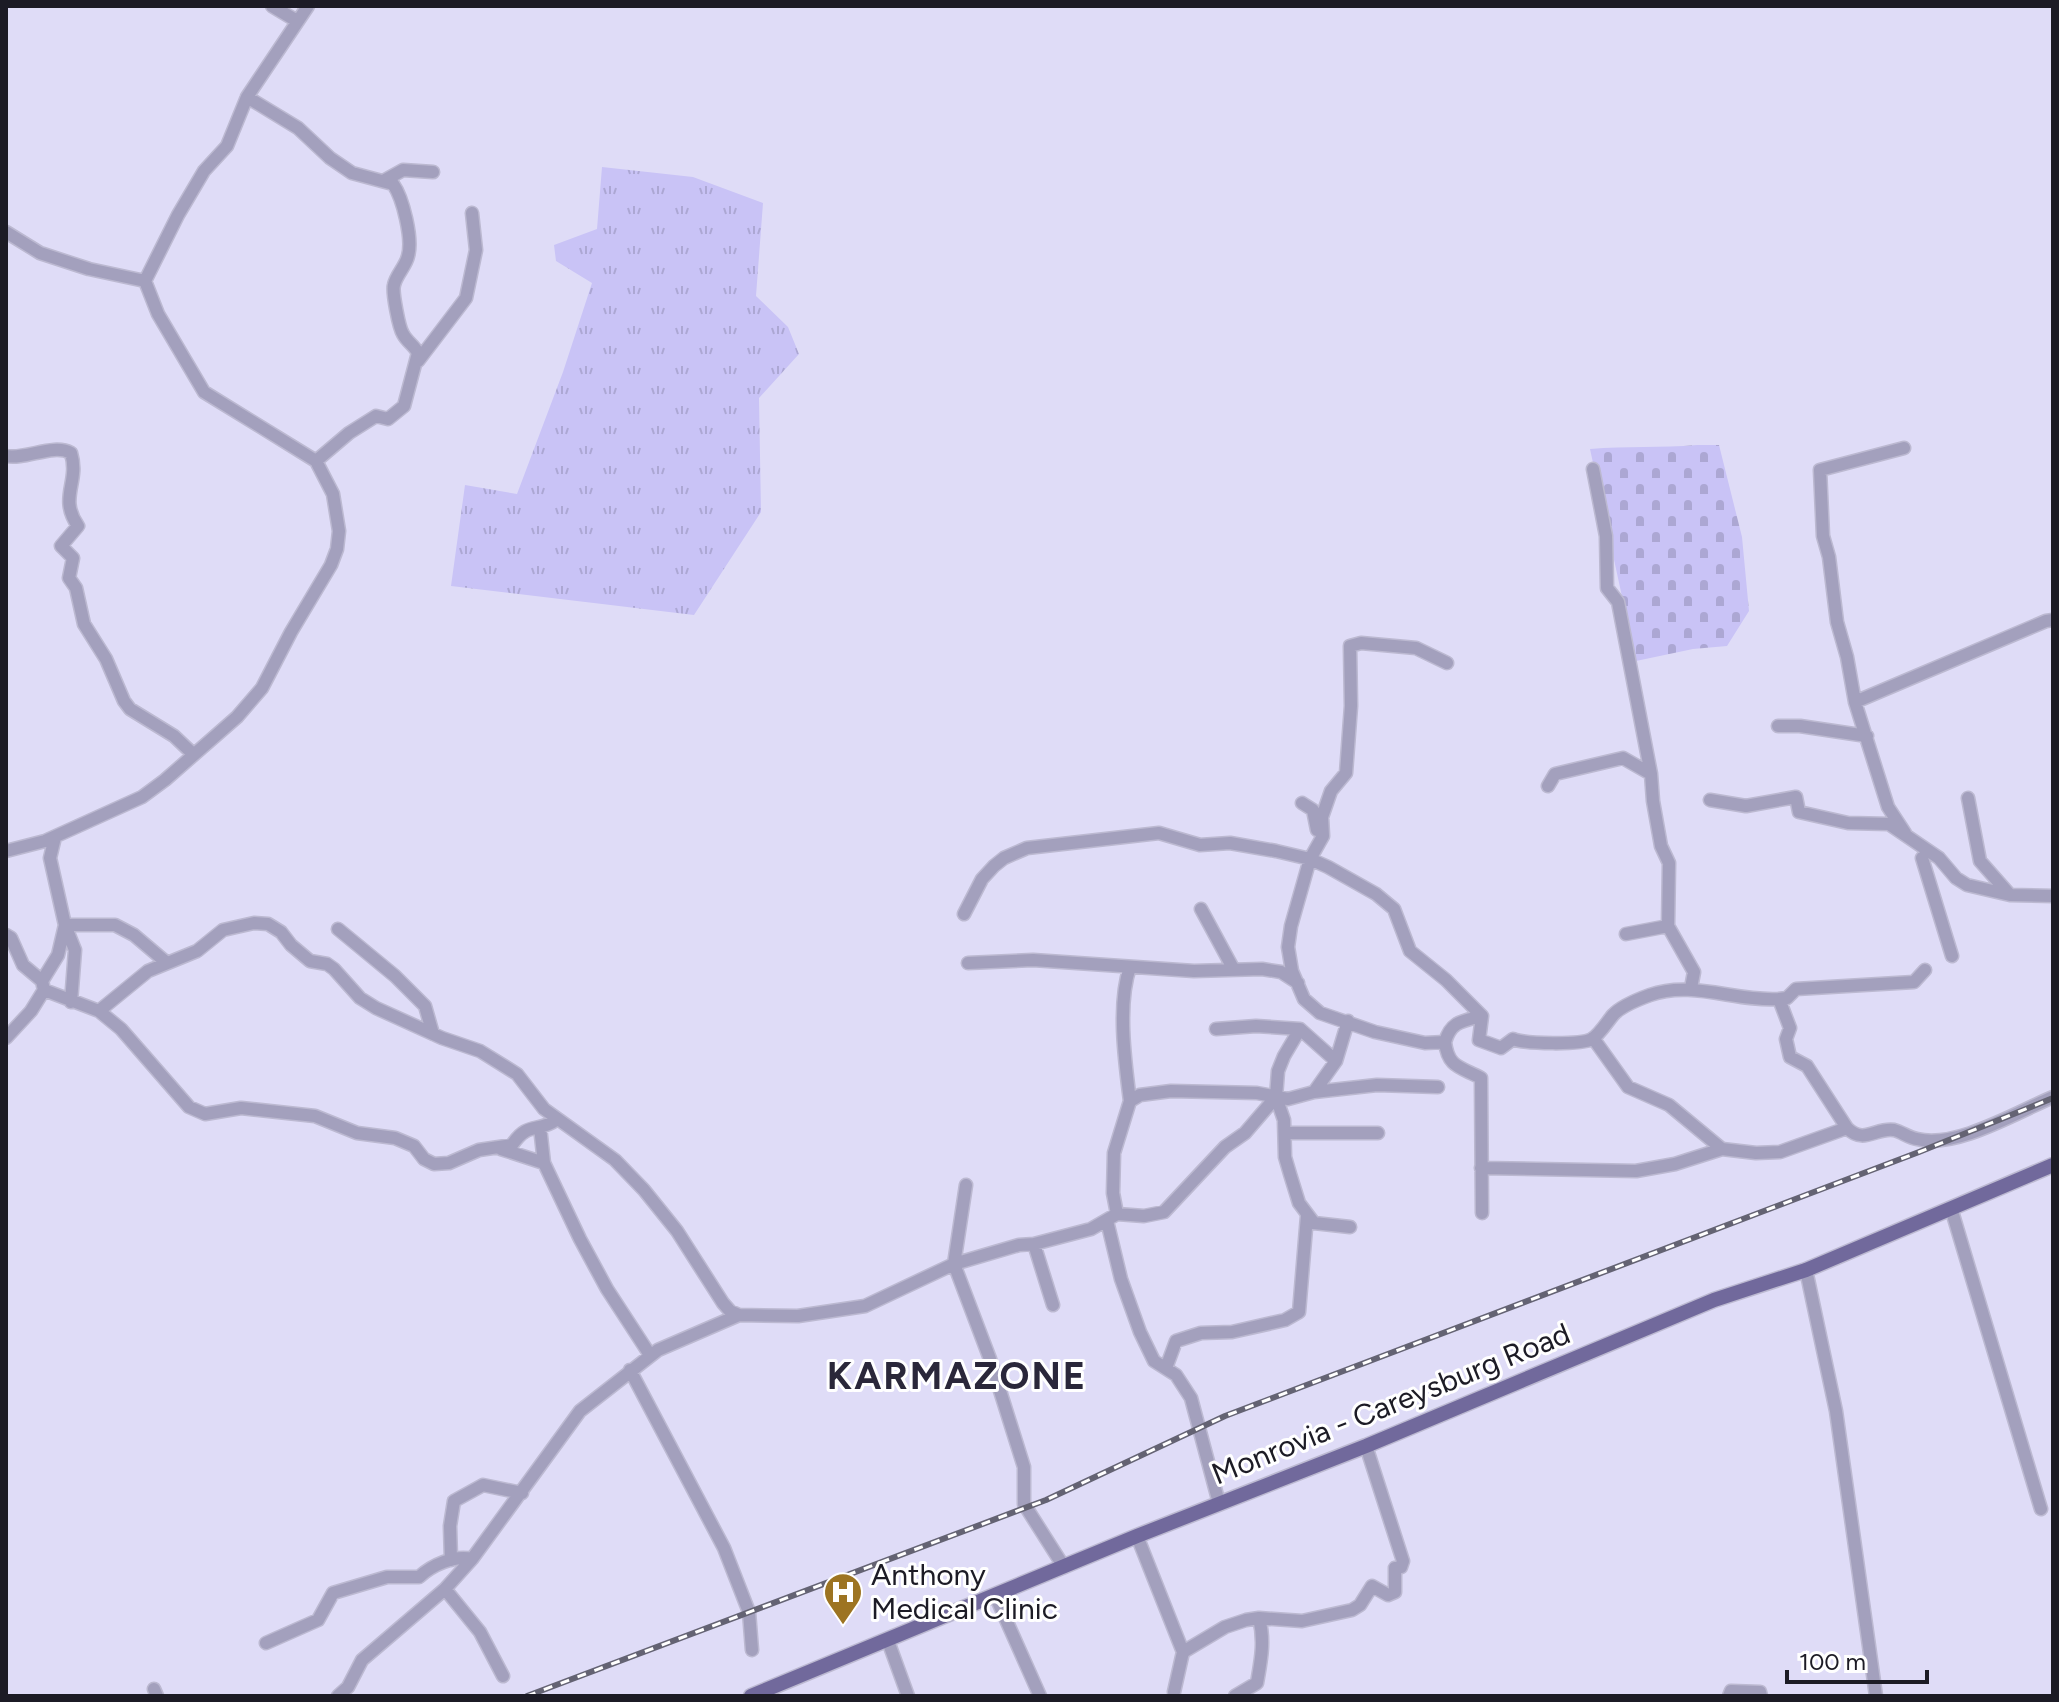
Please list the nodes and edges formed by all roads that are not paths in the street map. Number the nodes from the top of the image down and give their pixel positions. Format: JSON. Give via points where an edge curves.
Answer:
{"nodes":[{"id":1,"x":272,"y":6,"type":"edge"},
{"id":2,"x":308,"y":6,"type":"edge"},
{"id":3,"x":297,"y":21,"type":"junction"},
{"id":4,"x":247,"y":97,"type":"junction"},
{"id":5,"x":433,"y":172,"type":"dead end"},
{"id":6,"x":385,"y":180,"type":"junction"},
{"id":7,"x":472,"y":213,"type":"dead end"},
{"id":8,"x":6,"y":232,"type":"edge"},
{"id":9,"x":145,"y":281,"type":"junction"},
{"id":10,"x":418,"y":361,"type":"junction"},
{"id":11,"x":1904,"y":448,"type":"dead end"},
{"id":12,"x":6,"y":456,"type":"edge"},
{"id":13,"x":316,"y":461,"type":"junction"},
{"id":14,"x":1593,"y":469,"type":"dead end"},
{"id":15,"x":2053,"y":620,"type":"edge"},
{"id":16,"x":1447,"y":663,"type":"dead end"},
{"id":17,"x":1855,"y":702,"type":"junction"},
{"id":18,"x":1778,"y":726,"type":"dead end"},
{"id":19,"x":1867,"y":736,"type":"junction"},
{"id":20,"x":193,"y":754,"type":"junction"},
{"id":21,"x":1651,"y":774,"type":"junction"},
{"id":22,"x":1548,"y":786,"type":"dead end"},
{"id":23,"x":1968,"y":798,"type":"dead end"},
{"id":24,"x":1710,"y":800,"type":"dead end"},
{"id":25,"x":1302,"y":803,"type":"dead end"},
{"id":26,"x":1905,"y":833,"type":"junction"},
{"id":27,"x":1323,"y":836,"type":"junction"},
{"id":28,"x":55,"y":837,"type":"junction"},
{"id":29,"x":6,"y":851,"type":"edge"},
{"id":30,"x":1922,"y":858,"type":"dead end"},
{"id":31,"x":1310,"y":859,"type":"junction"},
{"id":32,"x":2010,"y":895,"type":"junction"},
{"id":33,"x":2053,"y":896,"type":"edge"},
{"id":34,"x":1201,"y":909,"type":"dead end"},
{"id":35,"x":964,"y":914,"type":"dead end"},
{"id":36,"x":65,"y":925,"type":"junction"},
{"id":37,"x":1668,"y":926,"type":"junction"},
{"id":38,"x":338,"y":929,"type":"dead end"},
{"id":39,"x":1626,"y":934,"type":"dead end"},
{"id":40,"x":6,"y":935,"type":"edge"},
{"id":41,"x":1952,"y":956,"type":"dead end"},
{"id":42,"x":167,"y":963,"type":"junction"},
{"id":43,"x":968,"y":963,"type":"dead end"},
{"id":44,"x":1130,"y":967,"type":"junction"},
{"id":45,"x":1234,"y":970,"type":"junction"},
{"id":46,"x":1925,"y":970,"type":"dead end"},
{"id":47,"x":1298,"y":983,"type":"junction"},
{"id":48,"x":43,"y":986,"type":"junction"},
{"id":49,"x":1691,"y":988,"type":"junction"},
{"id":50,"x":1779,"y":999,"type":"junction"},
{"id":51,"x":71,"y":1002,"type":"junction"},
{"id":52,"x":99,"y":1011,"type":"junction"},
{"id":53,"x":1482,"y":1016,"type":"junction"},
{"id":54,"x":1348,"y":1021,"type":"junction"},
{"id":55,"x":1216,"y":1029,"type":"dead end"},
{"id":56,"x":1300,"y":1029,"type":"junction"},
{"id":57,"x":433,"y":1034,"type":"junction"},
{"id":58,"x":6,"y":1038,"type":"edge"},
{"id":59,"x":1593,"y":1038,"type":"junction"},
{"id":60,"x":1445,"y":1042,"type":"junction"},
{"id":61,"x":1336,"y":1061,"type":"junction"},
{"id":62,"x":1438,"y":1087,"type":"dead end"},
{"id":63,"x":1314,"y":1092,"type":"junction"},
{"id":64,"x":1276,"y":1097,"type":"junction"},
{"id":65,"x":2053,"y":1097,"type":"edge"},
{"id":66,"x":1130,"y":1101,"type":"junction"},
{"id":67,"x":556,"y":1120,"type":"junction"},
{"id":68,"x":540,"y":1127,"type":"junction"},
{"id":69,"x":1847,"y":1128,"type":"junction"},
{"id":70,"x":1286,"y":1133,"type":"junction"},
{"id":71,"x":1378,"y":1133,"type":"dead end"},
{"id":72,"x":500,"y":1148,"type":"junction"},
{"id":73,"x":1722,"y":1149,"type":"junction"},
{"id":74,"x":544,"y":1163,"type":"junction"},
{"id":75,"x":2053,"y":1165,"type":"edge"},
{"id":76,"x":1481,"y":1168,"type":"junction"},
{"id":77,"x":966,"y":1185,"type":"dead end"},
{"id":78,"x":1951,"y":1208,"type":"junction"},
{"id":79,"x":1482,"y":1213,"type":"dead end"},
{"id":80,"x":1307,"y":1216,"type":"junction"},
{"id":81,"x":1112,"y":1218,"type":"junction"},
{"id":82,"x":1350,"y":1227,"type":"dead end"},
{"id":83,"x":1034,"y":1244,"type":"junction"},
{"id":84,"x":954,"y":1264,"type":"junction"},
{"id":85,"x":1806,"y":1270,"type":"junction"},
{"id":86,"x":1053,"y":1305,"type":"dead end"},
{"id":87,"x":739,"y":1315,"type":"junction"},
{"id":88,"x":650,"y":1355,"type":"junction"},
{"id":89,"x":1166,"y":1368,"type":"junction"},
{"id":90,"x":630,"y":1370,"type":"junction"},
{"id":91,"x":1366,"y":1446,"type":"junction"},
{"id":92,"x":522,"y":1493,"type":"junction"},
{"id":93,"x":1219,"y":1503,"type":"junction"},
{"id":94,"x":2041,"y":1509,"type":"dead end"},
{"id":95,"x":1137,"y":1536,"type":"junction"},
{"id":96,"x":472,"y":1559,"type":"junction"},
{"id":97,"x":451,"y":1560,"type":"junction"},
{"id":98,"x":1064,"y":1567,"type":"junction"},
{"id":99,"x":445,"y":1589,"type":"junction"},
{"id":100,"x":995,"y":1595,"type":"junction"},
{"id":101,"x":1259,"y":1618,"type":"junction"},
{"id":102,"x":888,"y":1641,"type":"junction"},
{"id":103,"x":266,"y":1643,"type":"dead end"},
{"id":104,"x":752,"y":1650,"type":"dead end"},
{"id":105,"x":1183,"y":1652,"type":"junction"},
{"id":106,"x":503,"y":1676,"type":"dead end"},
{"id":107,"x":777,"y":1691,"type":"edge"},
{"id":108,"x":1174,"y":1692,"type":"dead end"},
{"id":109,"x":338,"y":1696,"type":"edge"},
{"id":110,"x":751,"y":1696,"type":"edge"},
{"id":111,"x":908,"y":1696,"type":"edge"},
{"id":112,"x":1040,"y":1696,"type":"edge"},
{"id":113,"x":1235,"y":1696,"type":"edge"},
{"id":114,"x":1729,"y":1696,"type":"edge"},
{"id":115,"x":1761,"y":1696,"type":"edge"},
{"id":116,"x":1876,"y":1696,"type":"edge"}],
"edges":[{"from":1,"to":3,"type":"street"},
{"from":2,"to":3,"type":"street"},
{"from":3,"to":4,"type":"street"},
{"from":4,"to":6,"type":"street","via":[[298,128],[352,173]]},
{"from":4,"to":9,"type":"street","via":[[227,146],[204,171]]},
{"from":5,"to":6,"type":"street","via":[[403,170]]},
{"from":6,"to":10,"type":"street","via":[[398,192],[409,238],[407,260],[394,285],[400,329],[413,343]]},
{"from":7,"to":10,"type":"street","via":[[476,250],[466,298]]},
{"from":8,"to":9,"type":"street","via":[[40,253]]},
{"from":9,"to":13,"type":"street","via":[[158,314],[204,392]]},
{"from":10,"to":13,"type":"street","via":[[404,406],[388,419],[376,416]]},
{"from":11,"to":17,"type":"street","via":[[1820,470],[1823,536]]},
{"from":12,"to":20,"type":"street","via":[[57,449],[71,453],[74,475],[68,509],[78,526],[61,546],[73,558],[69,578],[84,624],[130,709]]},
{"from":13,"to":20,"type":"street","via":[[333,494],[339,531],[331,565],[262,688]]},
{"from":14,"to":21,"type":"street","via":[[1606,536],[1607,588],[1618,602]]},
{"from":15,"to":17,"type":"street"},
{"from":16,"to":27,"type":"street","via":[[1416,648],[1350,646],[1346,773],[1331,791],[1322,817]]},
{"from":17,"to":19,"type":"street"},
{"from":18,"to":19,"type":"street"},
{"from":19,"to":26,"type":"street","via":[[1888,807]]},
{"from":20,"to":28,"type":"street","via":[[142,797]]},
{"from":21,"to":22,"type":"street","via":[[1633,761],[1616,758],[1555,774]]},
{"from":21,"to":37,"type":"street","via":[[1661,846],[1669,863]]},
{"from":23,"to":32,"type":"street","via":[[1980,861]]},
{"from":24,"to":26,"type":"street","via":[[1746,806],[1796,797],[1799,812],[1848,823],[1882,823]]},
{"from":25,"to":27,"type":"street","via":[[1313,810]]},
{"from":26,"to":32,"type":"street","via":[[1967,885]]},
{"from":27,"to":31,"type":"street"},
{"from":28,"to":29,"type":"street"},
{"from":28,"to":36,"type":"street","via":[[50,858]]},
{"from":30,"to":41,"type":"street"},
{"from":31,"to":35,"type":"street","via":[[1241,845],[1200,845],[1159,833],[1027,848],[994,866]]},
{"from":31,"to":47,"type":"street","via":[[1288,947]]},
{"from":31,"to":53,"type":"street","via":[[1394,909],[1410,951]]},
{"from":32,"to":33,"type":"street"},
{"from":34,"to":45,"type":"street"},
{"from":36,"to":42,"type":"street","via":[[115,925]]},
{"from":36,"to":48,"type":"street"},
{"from":36,"to":51,"type":"street","via":[[75,950]]},
{"from":37,"to":39,"type":"street"},
{"from":37,"to":49,"type":"street","via":[[1694,972]]},
{"from":38,"to":57,"type":"street","via":[[425,1006]]},
{"from":40,"to":48,"type":"street"},
{"from":42,"to":52,"type":"street","via":[[148,971]]},
{"from":42,"to":57,"type":"street","via":[[197,951],[223,930],[268,924],[310,961],[334,969],[360,998]]},
{"from":43,"to":44,"type":"street","via":[[1033,960]]},
{"from":44,"to":45,"type":"street"},
{"from":44,"to":66,"type":"street","via":[[1124,1024]]},
{"from":45,"to":47,"type":"street","via":[[1281,972]]},
{"from":46,"to":50,"type":"street","via":[[1914,982],[1796,989]]},
{"from":47,"to":54,"type":"street","via":[[1304,999],[1320,1013]]},
{"from":48,"to":51,"type":"street"},
{"from":48,"to":58,"type":"street","via":[[31,1011]]},
{"from":49,"to":50,"type":"street"},
{"from":49,"to":59,"type":"street","via":[[1652,994],[1616,1012]]},
{"from":50,"to":69,"type":"street","via":[[1790,1028],[1790,1057],[1807,1066]]},
{"from":51,"to":52,"type":"street"},
{"from":52,"to":72,"type":"street","via":[[189,1107],[205,1114],[241,1108],[315,1116],[357,1133],[395,1138],[434,1164]]},
{"from":53,"to":59,"type":"street","via":[[1479,1040],[1501,1048],[1513,1039],[1569,1043]]},
{"from":53,"to":60,"type":"street","via":[[1453,1026]]},
{"from":54,"to":60,"type":"street","via":[[1425,1043]]},
{"from":54,"to":61,"type":"street"},
{"from":55,"to":56,"type":"street"},
{"from":56,"to":61,"type":"street"},
{"from":56,"to":64,"type":"street","via":[[1278,1071]]},
{"from":57,"to":67,"type":"street","via":[[480,1051],[517,1074]]},
{"from":59,"to":73,"type":"street","via":[[1628,1087],[1669,1105]]},
{"from":60,"to":76,"type":"street","via":[[1453,1064],[1481,1078]]},
{"from":61,"to":63,"type":"street"},
{"from":62,"to":63,"type":"street","via":[[1377,1085]]},
{"from":63,"to":64,"type":"street"},
{"from":64,"to":66,"type":"street","via":[[1171,1091]]},
{"from":64,"to":70,"type":"street"},
{"from":64,"to":81,"type":"street","via":[[1164,1212]]},
{"from":65,"to":69,"type":"street","via":[[1945,1139],[1917,1140],[1891,1129],[1864,1137]]},
{"from":66,"to":81,"type":"street","via":[[1114,1153]]},
{"from":67,"to":68,"type":"street"},
{"from":67,"to":87,"type":"street","via":[[630,1174],[677,1231],[723,1303]]},
{"from":68,"to":72,"type":"street","via":[[520,1132],[512,1145]]},
{"from":68,"to":74,"type":"street"},
{"from":69,"to":73,"type":"street","via":[[1780,1152]]},
{"from":70,"to":71,"type":"street"},
{"from":70,"to":80,"type":"street","via":[[1285,1157]]},
{"from":72,"to":74,"type":"street"},
{"from":73,"to":76,"type":"street","via":[[1636,1171]]},
{"from":74,"to":88,"type":"street","via":[[607,1289]]},
{"from":75,"to":78,"type":"main road","name":"Monrovia - Careysburg Road"},
{"from":76,"to":79,"type":"street"},
{"from":77,"to":84,"type":"street"},
{"from":78,"to":85,"type":"main road","name":"Monrovia - Careysburg Road"},
{"from":78,"to":94,"type":"street"},
{"from":80,"to":82,"type":"street","via":[[1314,1223]]},
{"from":80,"to":89,"type":"street","via":[[1299,1312],[1285,1320],[1176,1341]]},
{"from":81,"to":83,"type":"street"},
{"from":81,"to":89,"type":"street","via":[[1130,1310],[1154,1361]]},
{"from":83,"to":84,"type":"street"},
{"from":83,"to":86,"type":"street"},
{"from":84,"to":87,"type":"street","via":[[865,1306],[798,1316]]},
{"from":84,"to":98,"type":"street","via":[[1024,1467],[1024,1504]]},
{"from":85,"to":91,"type":"main road","name":"Monrovia - Careysburg Road","via":[[1714,1300]]},
{"from":85,"to":116,"type":"street","via":[[1836,1411]]},
{"from":87,"to":88,"type":"street"},
{"from":88,"to":90,"type":"street"},
{"from":89,"to":93,"type":"street","via":[[1191,1398]]},
{"from":90,"to":92,"type":"street","via":[[580,1411]]},
{"from":90,"to":104,"type":"street","via":[[724,1548],[749,1612]]},
{"from":91,"to":93,"type":"main road","name":"Monrovia - Careysburg Road"},
{"from":91,"to":101,"type":"street","via":[[1403,1561],[1395,1568],[1395,1592],[1388,1595],[1372,1586],[1360,1605],[1314,1619]]},
{"from":92,"to":96,"type":"street"},
{"from":92,"to":97,"type":"street","via":[[483,1485],[454,1501]]},
{"from":93,"to":95,"type":"main road","name":"Monrovia - Careysburg Road"},
{"from":95,"to":98,"type":"main road","name":"Monrovia - Careysburg Road"},
{"from":95,"to":105,"type":"street"},
{"from":96,"to":97,"type":"street"},
{"from":96,"to":99,"type":"street"},
{"from":97,"to":103,"type":"street","via":[[419,1577],[387,1577],[333,1593],[318,1620]]},
{"from":98,"to":100,"type":"main road","name":"Monrovia - Careysburg Road"},
{"from":99,"to":106,"type":"street","via":[[480,1632]]},
{"from":99,"to":109,"type":"street","via":[[362,1660]]},
{"from":100,"to":102,"type":"main road","name":"Monrovia - Careysburg Road"},
{"from":100,"to":112,"type":"street"},
{"from":101,"to":105,"type":"street","via":[[1225,1627]]},
{"from":101,"to":113,"type":"street","via":[[1263,1650],[1257,1683]]},
{"from":102,"to":107,"type":"main road","name":"Monrovia - Careysburg Road"},
{"from":102,"to":111,"type":"street"},
{"from":105,"to":108,"type":"street"},
{"from":107,"to":110,"type":"main road","name":"Monrovia - Careysburg Road"},
{"from":114,"to":115,"type":"street","via":[[1731,1691],[1749,1690]]}]}
